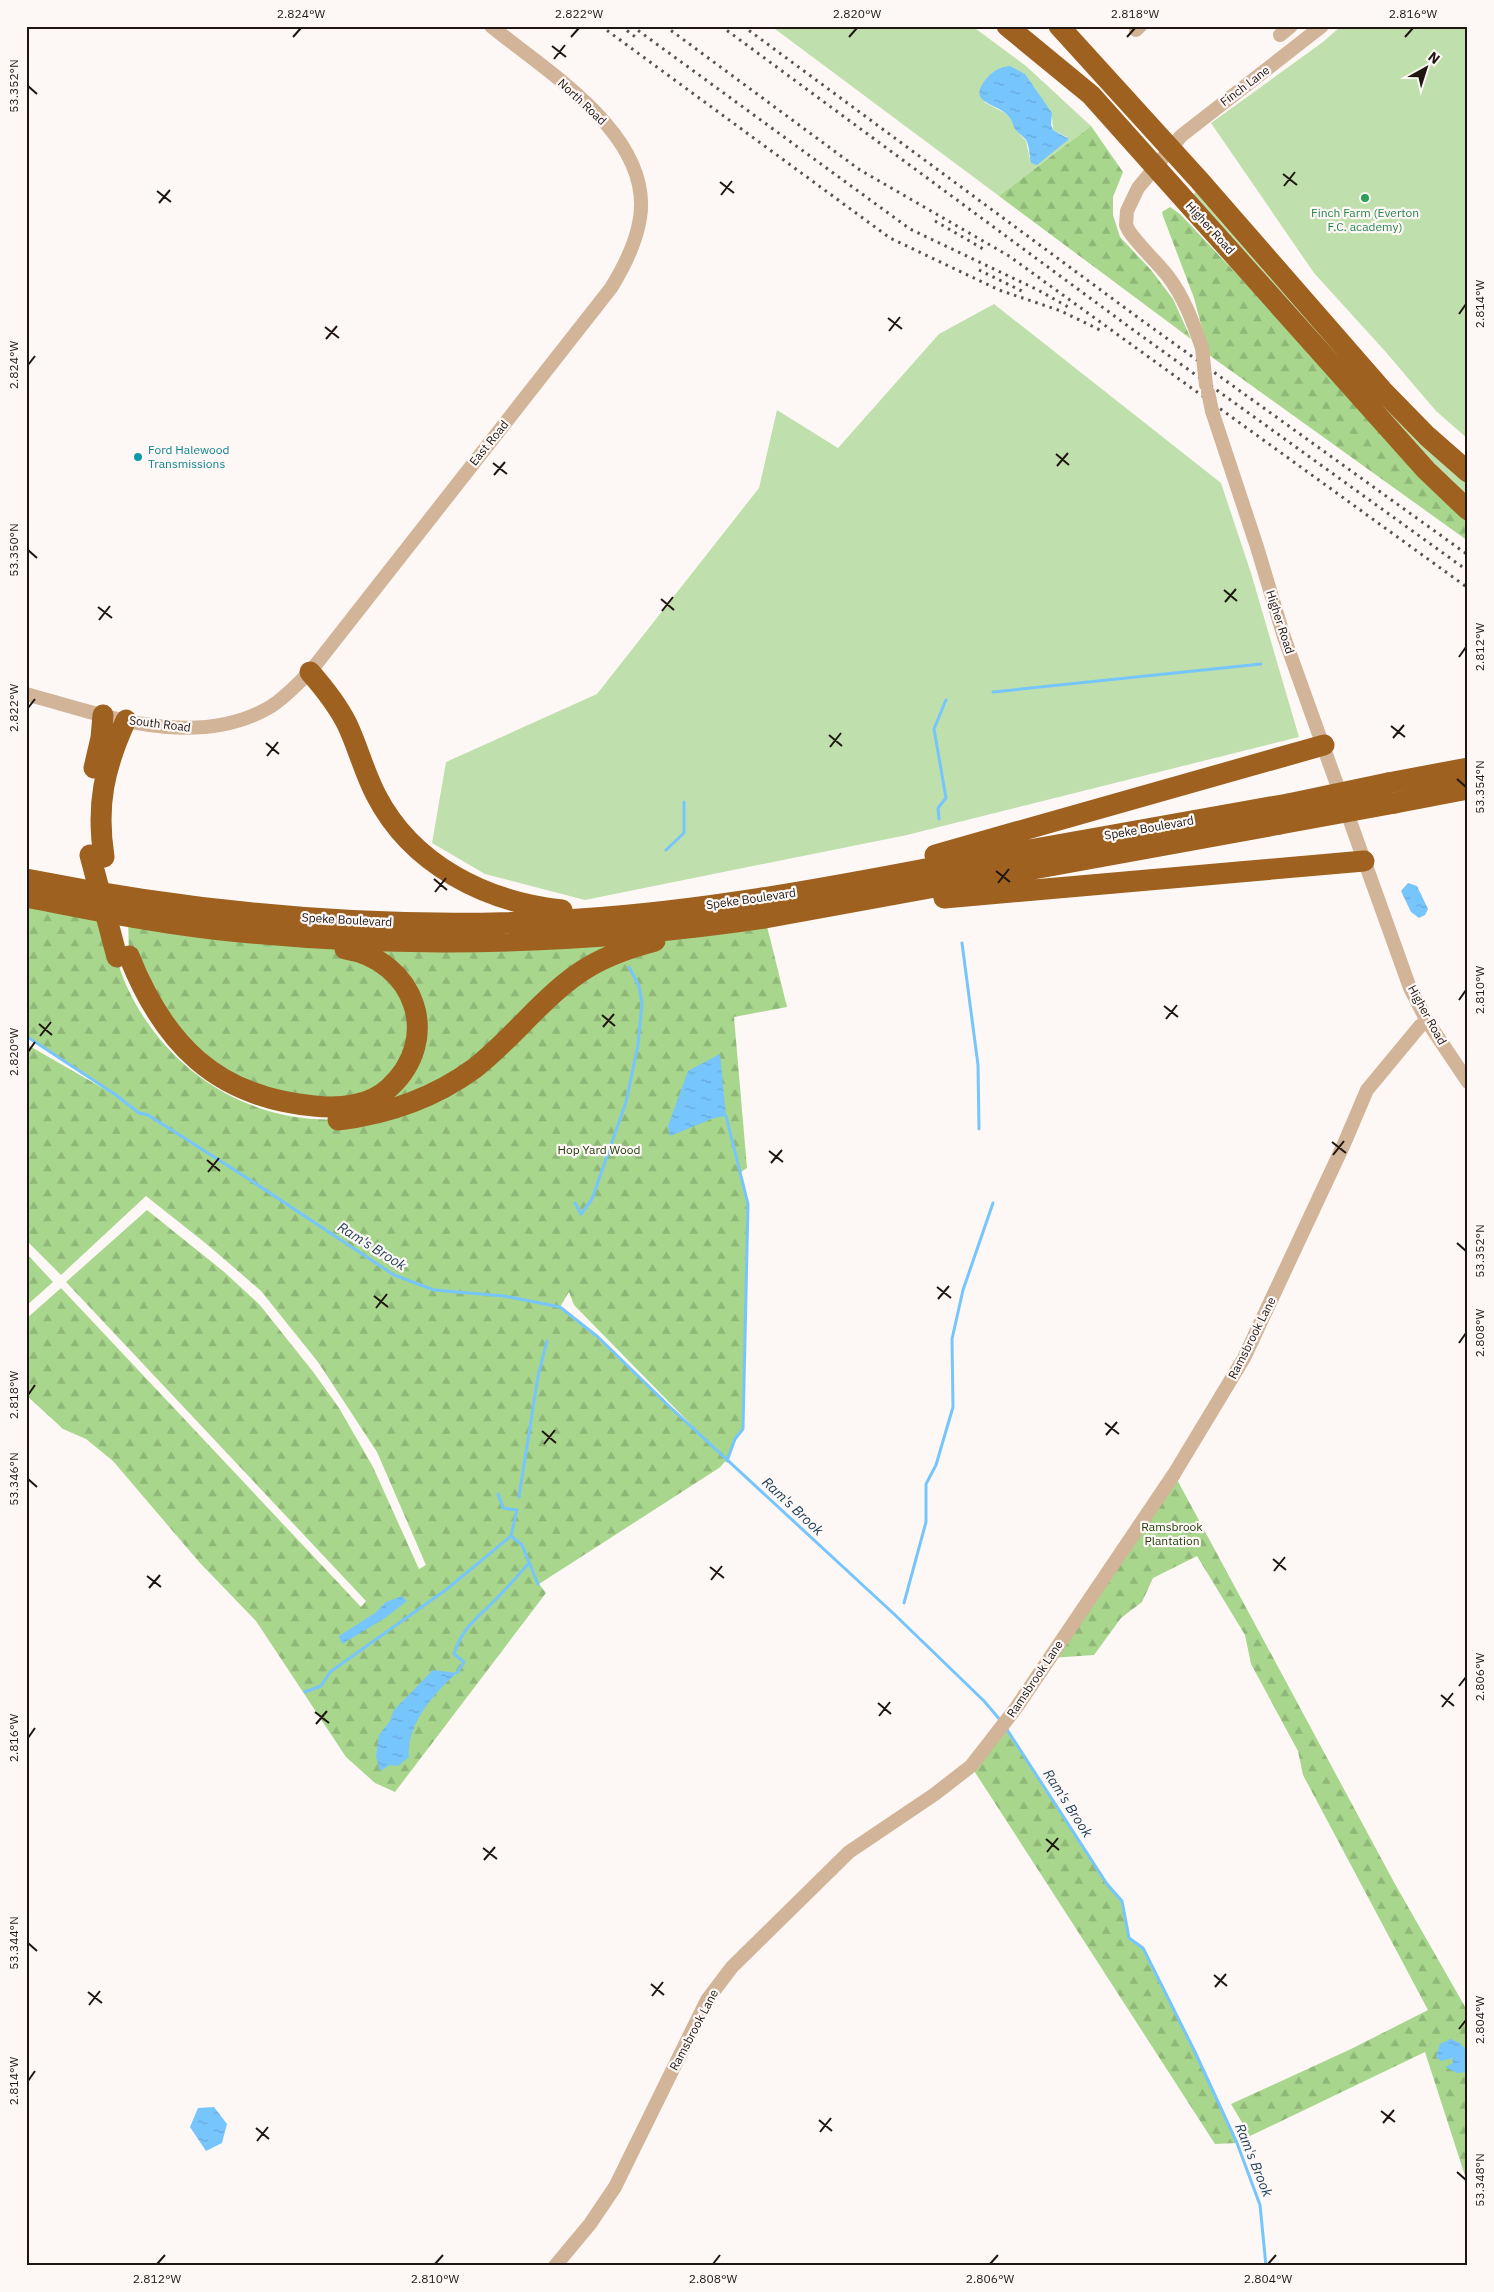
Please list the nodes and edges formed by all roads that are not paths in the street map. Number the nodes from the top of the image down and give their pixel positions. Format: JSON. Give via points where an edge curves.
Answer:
{"nodes":[{"id":1,"x":491,"y":26,"type":"edge"},
{"id":2,"x":1006,"y":26,"type":"edge"},
{"id":3,"x":1059,"y":26,"type":"edge"},
{"id":4,"x":1291,"y":26,"type":"edge"},
{"id":5,"x":1322,"y":26,"type":"edge"},
{"id":6,"x":1280,"y":35,"type":"dead end"},
{"id":7,"x":1170,"y":148,"type":"junction"},
{"id":8,"x":1155,"y":166,"type":"junction"},
{"id":9,"x":641,"y":200,"type":"joint"},
{"id":10,"x":1468,"y":472,"type":"edge"},
{"id":11,"x":1468,"y":510,"type":"edge"},
{"id":12,"x":310,"y":672,"type":"junction"},
{"id":13,"x":26,"y":694,"type":"edge"},
{"id":14,"x":103,"y":715,"type":"junction"},
{"id":15,"x":126,"y":720,"type":"junction"},
{"id":16,"x":1324,"y":746,"type":"junction"},
{"id":17,"x":1468,"y":768,"type":"edge"},
{"id":18,"x":1468,"y":789,"type":"edge"},
{"id":19,"x":97,"y":856,"type":"junction"},
{"id":20,"x":1364,"y":861,"type":"junction"},
{"id":21,"x":26,"y":879,"type":"edge"},
{"id":22,"x":832,"y":887,"type":"junction"},
{"id":23,"x":26,"y":897,"type":"edge"},
{"id":24,"x":756,"y":900,"type":"junction"},
{"id":25,"x":817,"y":909,"type":"junction"},
{"id":26,"x":128,"y":917,"type":"junction"},
{"id":27,"x":711,"y":926,"type":"junction"},
{"id":28,"x":123,"y":956,"type":"junction"},
{"id":29,"x":1428,"y":1021,"type":"junction"},
{"id":30,"x":1468,"y":1082,"type":"edge"},
{"id":31,"x":555,"y":2266,"type":"edge"}],
"edges":[{"from":1,"to":9,"type":"street","name":"North Road","via":[[607,124],[630,158],[639,182]]},
{"from":2,"to":8,"type":"highway","name":"Higher Road","via":[[1091,95]]},
{"from":3,"to":7,"type":"highway","name":"Higher Road"},
{"from":4,"to":6,"type":"street"},
{"from":5,"to":7,"type":"street","name":"Finch Lane"},
{"from":7,"to":8,"type":"street","name":"Higher Road"},
{"from":7,"to":10,"type":"highway","name":"Higher Road","via":[[1382,390]]},
{"from":8,"to":11,"type":"highway","name":"Higher Road","via":[[1426,470]]},
{"from":8,"to":16,"type":"street","name":"Higher Road","bridge":true,"via":[[1126,210],[1126,225],[1135,240],[1167,275],[1192,320],[1202,348],[1212,411],[1284,637]]},
{"from":9,"to":12,"type":"street","name":"East Road","via":[[636,237],[611,288]]},
{"from":12,"to":15,"type":"street","name":"South Road","via":[[270,707],[230,723],[191,729]]},
{"from":12,"to":24,"type":"highway","via":[[347,723],[363,768],[392,821],[411,845],[460,879],[508,899],[562,910]]},
{"from":13,"to":14,"type":"street","name":"South Road"},
{"from":14,"to":15,"type":"street","name":"South Road"},
{"from":14,"to":19,"type":"highway","via":[[87,809]]},
{"from":15,"to":19,"type":"highway","via":[[112,751],[102,791]]},
{"from":16,"to":20,"type":"street","name":"Higher Road"},
{"from":16,"to":22,"type":"highway"},
{"from":17,"to":22,"type":"highway","name":"Speke Boulevard","bridge":true},
{"from":18,"to":25,"type":"highway","name":"Speke Boulevard","bridge":true},
{"from":19,"to":28,"type":"highway"},
{"from":20,"to":25,"type":"highway"},
{"from":20,"to":29,"type":"street","name":"Higher Road","via":[[1410,988]]},
{"from":21,"to":24,"type":"highway","name":"Speke Boulevard","via":[[183,906],[376,922],[577,920]]},
{"from":22,"to":24,"type":"highway","name":"Speke Boulevard"},
{"from":23,"to":26,"type":"highway","name":"Speke Boulevard"},
{"from":25,"to":27,"type":"highway","name":"Speke Boulevard"},
{"from":26,"to":27,"type":"highway","name":"Speke Boulevard","via":[[262,934],[383,942],[571,939]]},
{"from":26,"to":28,"type":"highway","via":[[348,949],[381,961],[394,971],[412,998],[416,1037],[412,1056],[389,1089],[373,1099],[348,1106],[320,1107],[265,1098],[217,1076],[178,1042]]},
{"from":27,"to":28,"type":"highway","via":[[626,949],[592,964],[475,1067],[431,1095],[378,1114],[330,1121],[258,1109],[230,1097],[197,1076],[178,1060],[150,1027],[126,985]]},
{"from":29,"to":30,"type":"street","name":"Higher Road"},
{"from":29,"to":31,"type":"street","name":"Ramsbrook Lane","via":[[1420,1026],[1367,1090],[1244,1358],[1174,1474],[1016,1708],[971,1766],[849,1852],[732,1967],[708,2000],[615,2187]]}]}
